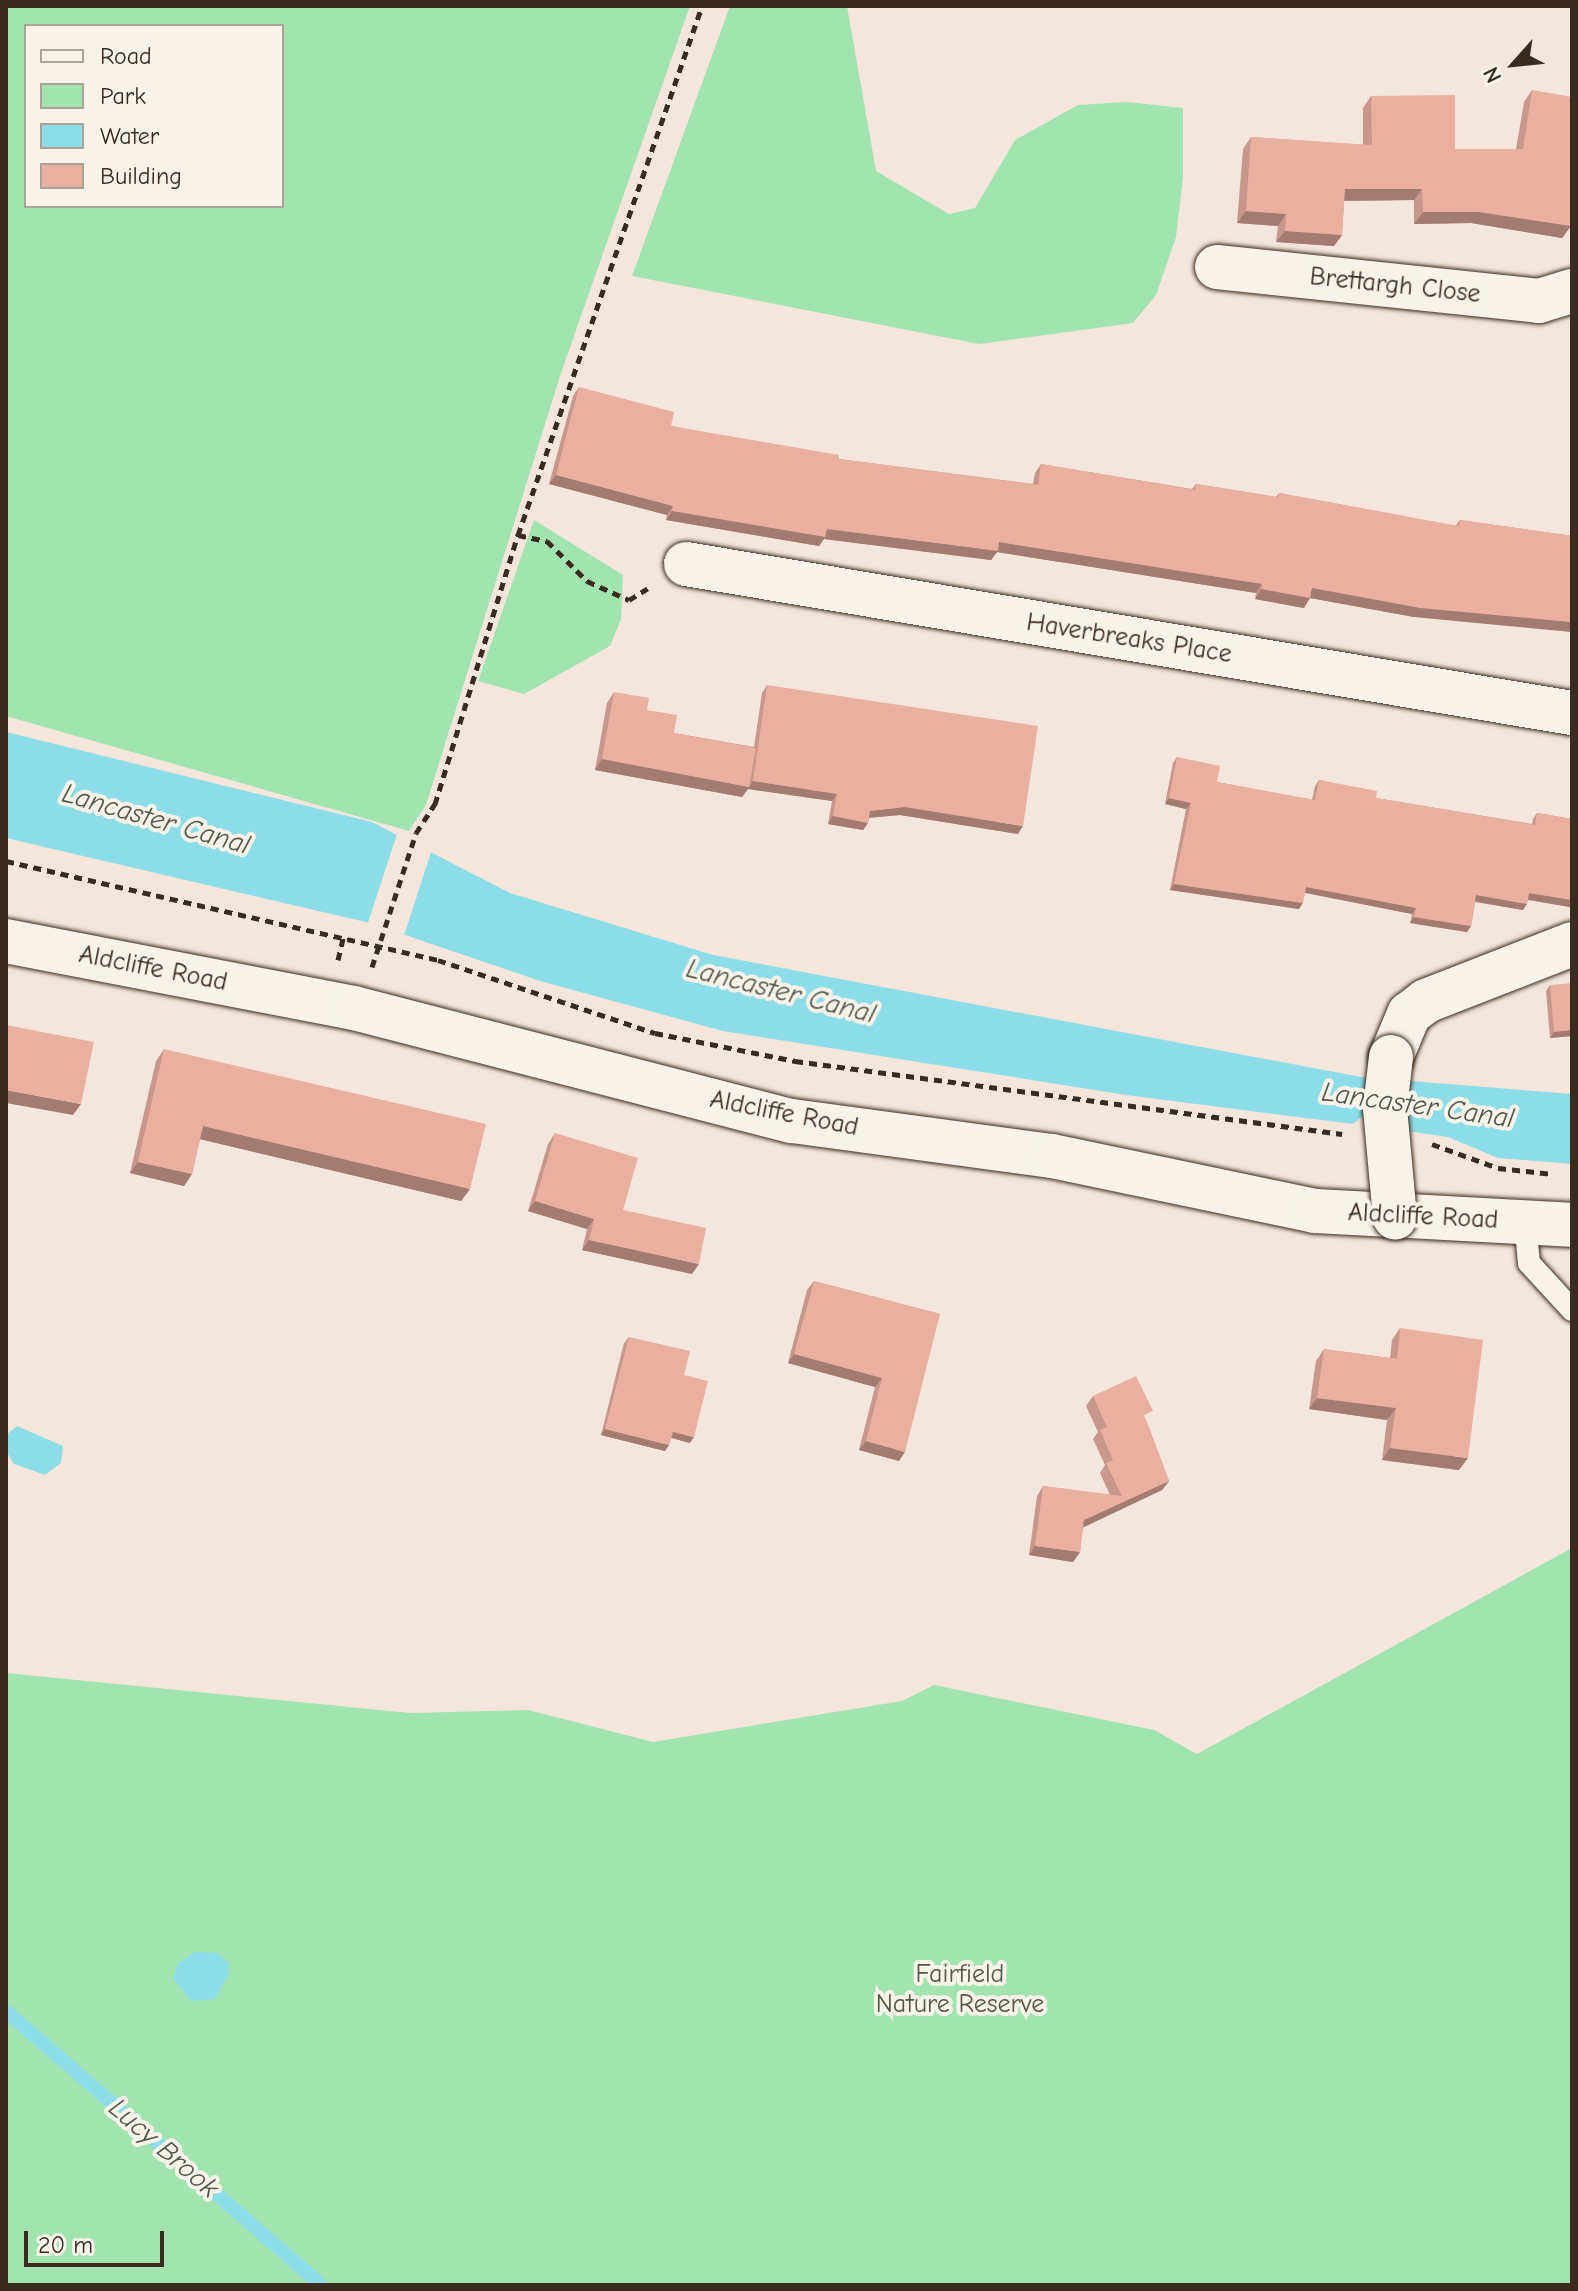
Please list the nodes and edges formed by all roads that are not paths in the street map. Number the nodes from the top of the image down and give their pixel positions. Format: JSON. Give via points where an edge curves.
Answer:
{"nodes":[{"id":1,"x":1217,"y":267,"type":"dead end"},
{"id":2,"x":1572,"y":291,"type":"edge"},
{"id":3,"x":686,"y":564,"type":"road end"},
{"id":4,"x":1572,"y":713,"type":"edge"},
{"id":5,"x":6,"y":941,"type":"edge"},
{"id":6,"x":1572,"y":944,"type":"edge"},
{"id":7,"x":1395,"y":1218,"type":"junction"},
{"id":8,"x":1525,"y":1221,"type":"junction"},
{"id":9,"x":1572,"y":1225,"type":"edge"},
{"id":10,"x":1572,"y":1310,"type":"edge"}],
"edges":[{"from":1,"to":2,"type":"street","name":"Brettargh Close","via":[[1539,301]]},
{"from":3,"to":4,"type":"street","name":"Haverbreaks Place"},
{"from":5,"to":7,"type":"street","name":"Aldcliffe Road","via":[[354,1008],[792,1121],[1052,1156],[1315,1211]]},
{"from":6,"to":7,"type":"street","bridge":true,"via":[[1426,1001],[1409,1014],[1391,1057],[1385,1108]]},
{"from":7,"to":8,"type":"street","name":"Aldcliffe Road"},
{"from":8,"to":9,"type":"street","name":"Aldcliffe Road"},
{"from":8,"to":10,"type":"lane","via":[[1529,1263]]}]}
